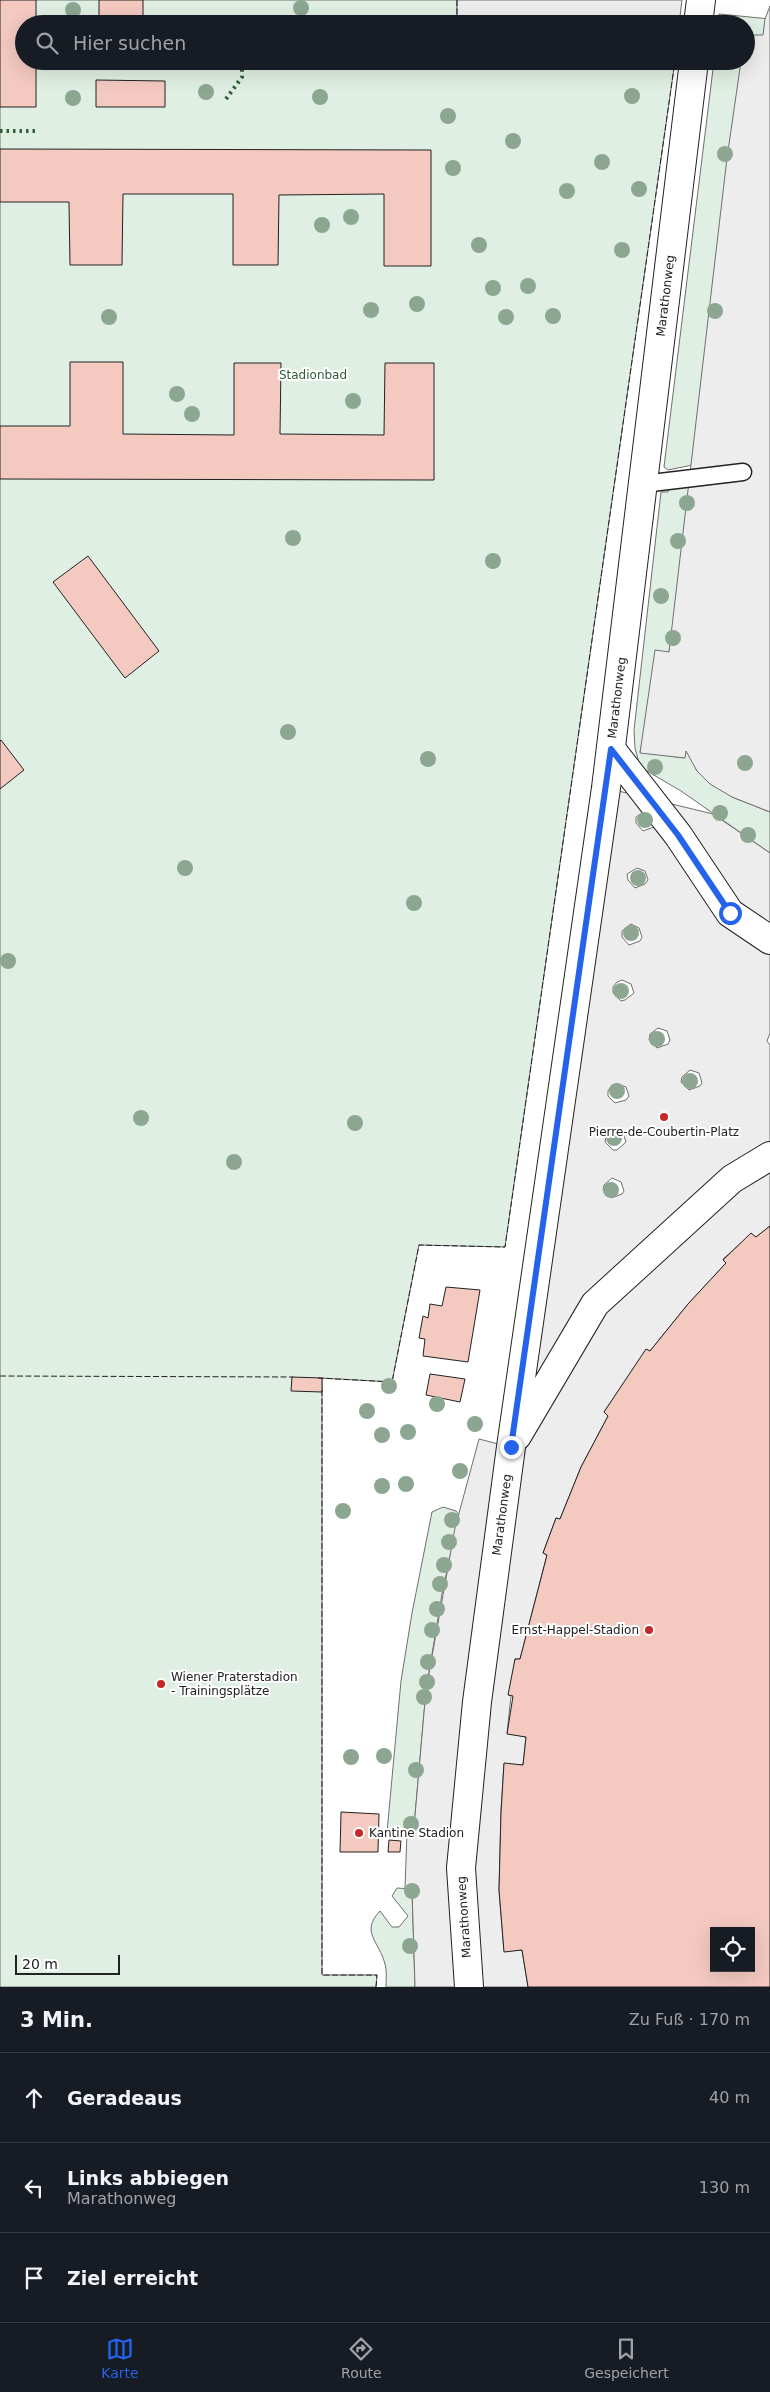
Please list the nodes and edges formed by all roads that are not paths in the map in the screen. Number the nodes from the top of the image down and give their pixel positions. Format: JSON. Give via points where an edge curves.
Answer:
{"nodes":[{"id":1,"x":701,"y":0,"type":"edge"},
{"id":2,"x":699,"y":15,"type":"edge"},
{"id":3,"x":693,"y":70,"type":"edge"},
{"id":4,"x":743,"y":472,"type":"dead end"},
{"id":5,"x":643,"y":484,"type":"junction"},
{"id":6,"x":611,"y":749,"type":"junction"},
{"id":7,"x":770,"y":940,"type":"edge"},
{"id":8,"x":770,"y":1156,"type":"edge"},
{"id":9,"x":511,"y":1447,"type":"junction"},
{"id":10,"x":469,"y":1987,"type":"edge"}],
"edges":[{"from":1,"to":2,"type":"street"},
{"from":3,"to":5,"type":"street","name":"Marathonweg"},
{"from":4,"to":5,"type":"lane"},
{"from":5,"to":6,"type":"street","name":"Marathonweg"},
{"from":6,"to":7,"type":"street","via":[[678,835],[730,913]]},
{"from":6,"to":9,"type":"street","name":"Marathonweg"},
{"from":8,"to":9,"type":"street","via":[[732,1179],[595,1304]]},
{"from":9,"to":10,"type":"street","name":"Marathonweg","via":[[477,1702],[460,1868]]}]}
